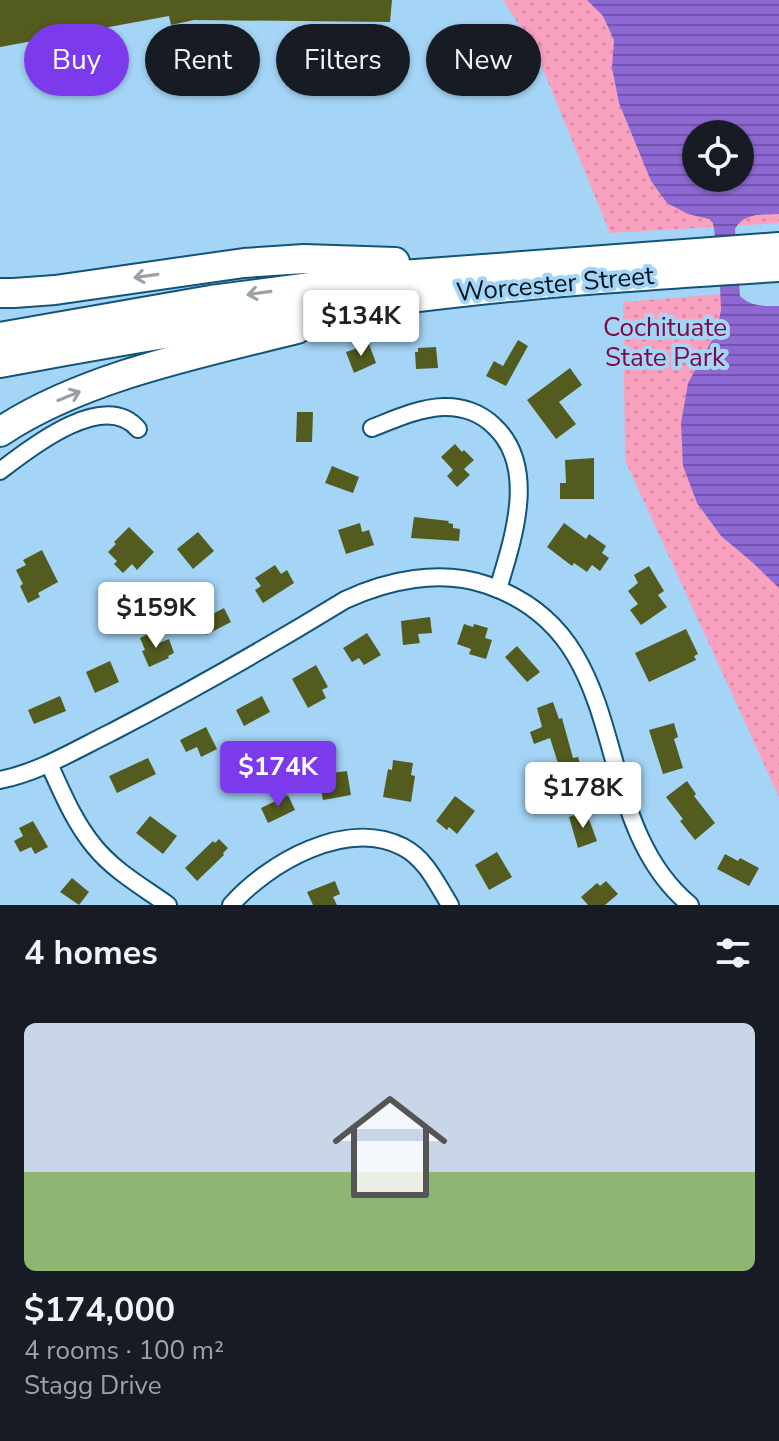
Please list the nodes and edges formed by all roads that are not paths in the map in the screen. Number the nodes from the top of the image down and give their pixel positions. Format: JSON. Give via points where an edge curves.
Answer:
{"nodes":[{"id":1,"x":779,"y":247,"type":"edge"},
{"id":2,"x":750,"y":259,"type":"junction"},
{"id":3,"x":711,"y":261,"type":"junction"},
{"id":4,"x":531,"y":264,"type":"junction"},
{"id":5,"x":779,"y":267,"type":"edge"},
{"id":6,"x":0,"y":293,"type":"edge"},
{"id":7,"x":433,"y":296,"type":"junction"},
{"id":8,"x":0,"y":337,"type":"edge"},
{"id":9,"x":0,"y":363,"type":"edge"},
{"id":10,"x":372,"y":428,"type":"dead end"},
{"id":11,"x":138,"y":429,"type":"dead end"},
{"id":12,"x":0,"y":432,"type":"edge"},
{"id":13,"x":0,"y":471,"type":"edge"},
{"id":14,"x":498,"y":589,"type":"junction"},
{"id":15,"x":49,"y":764,"type":"junction"},
{"id":16,"x":0,"y":780,"type":"edge"},
{"id":17,"x":678,"y":902,"type":"edge"},
{"id":18,"x":168,"y":905,"type":"edge"},
{"id":19,"x":231,"y":905,"type":"edge"},
{"id":20,"x":450,"y":905,"type":"edge"}],
"edges":[{"from":1,"to":2,"type":"highway","name":"Worcester Street"},
{"from":2,"to":3,"type":"highway","name":"Worcester Street"},
{"from":2,"to":5,"type":"highway","name":"Worcester Street"},
{"from":3,"to":4,"type":"highway","name":"Worcester Street"},
{"from":3,"to":7,"type":"highway","name":"Worcester Street"},
{"from":4,"to":6,"type":"highway","one_way":true,"via":[[274,260]]},
{"from":4,"to":8,"type":"highway","name":"Worcester Street","one_way":true,"via":[[274,291]]},
{"from":7,"to":9,"type":"highway","name":"Worcester Street"},
{"from":12,"to":7,"type":"highway","one_way":true,"via":[[42,407],[121,377]]},
{"from":10,"to":14,"type":"street","via":[[446,407],[476,413],[500,431],[515,459],[519,491]]},
{"from":11,"to":13,"type":"street","via":[[123,417],[96,416],[56,433]]},
{"from":14,"to":15,"type":"street","via":[[420,578],[363,592]]},
{"from":14,"to":17,"type":"street","via":[[548,621],[575,654],[593,689],[642,845]]},
{"from":15,"to":16,"type":"street"},
{"from":15,"to":18,"type":"street","via":[[93,845]]},
{"from":19,"to":20,"type":"street","via":[[290,859],[355,839],[405,848],[427,869]]}]}
